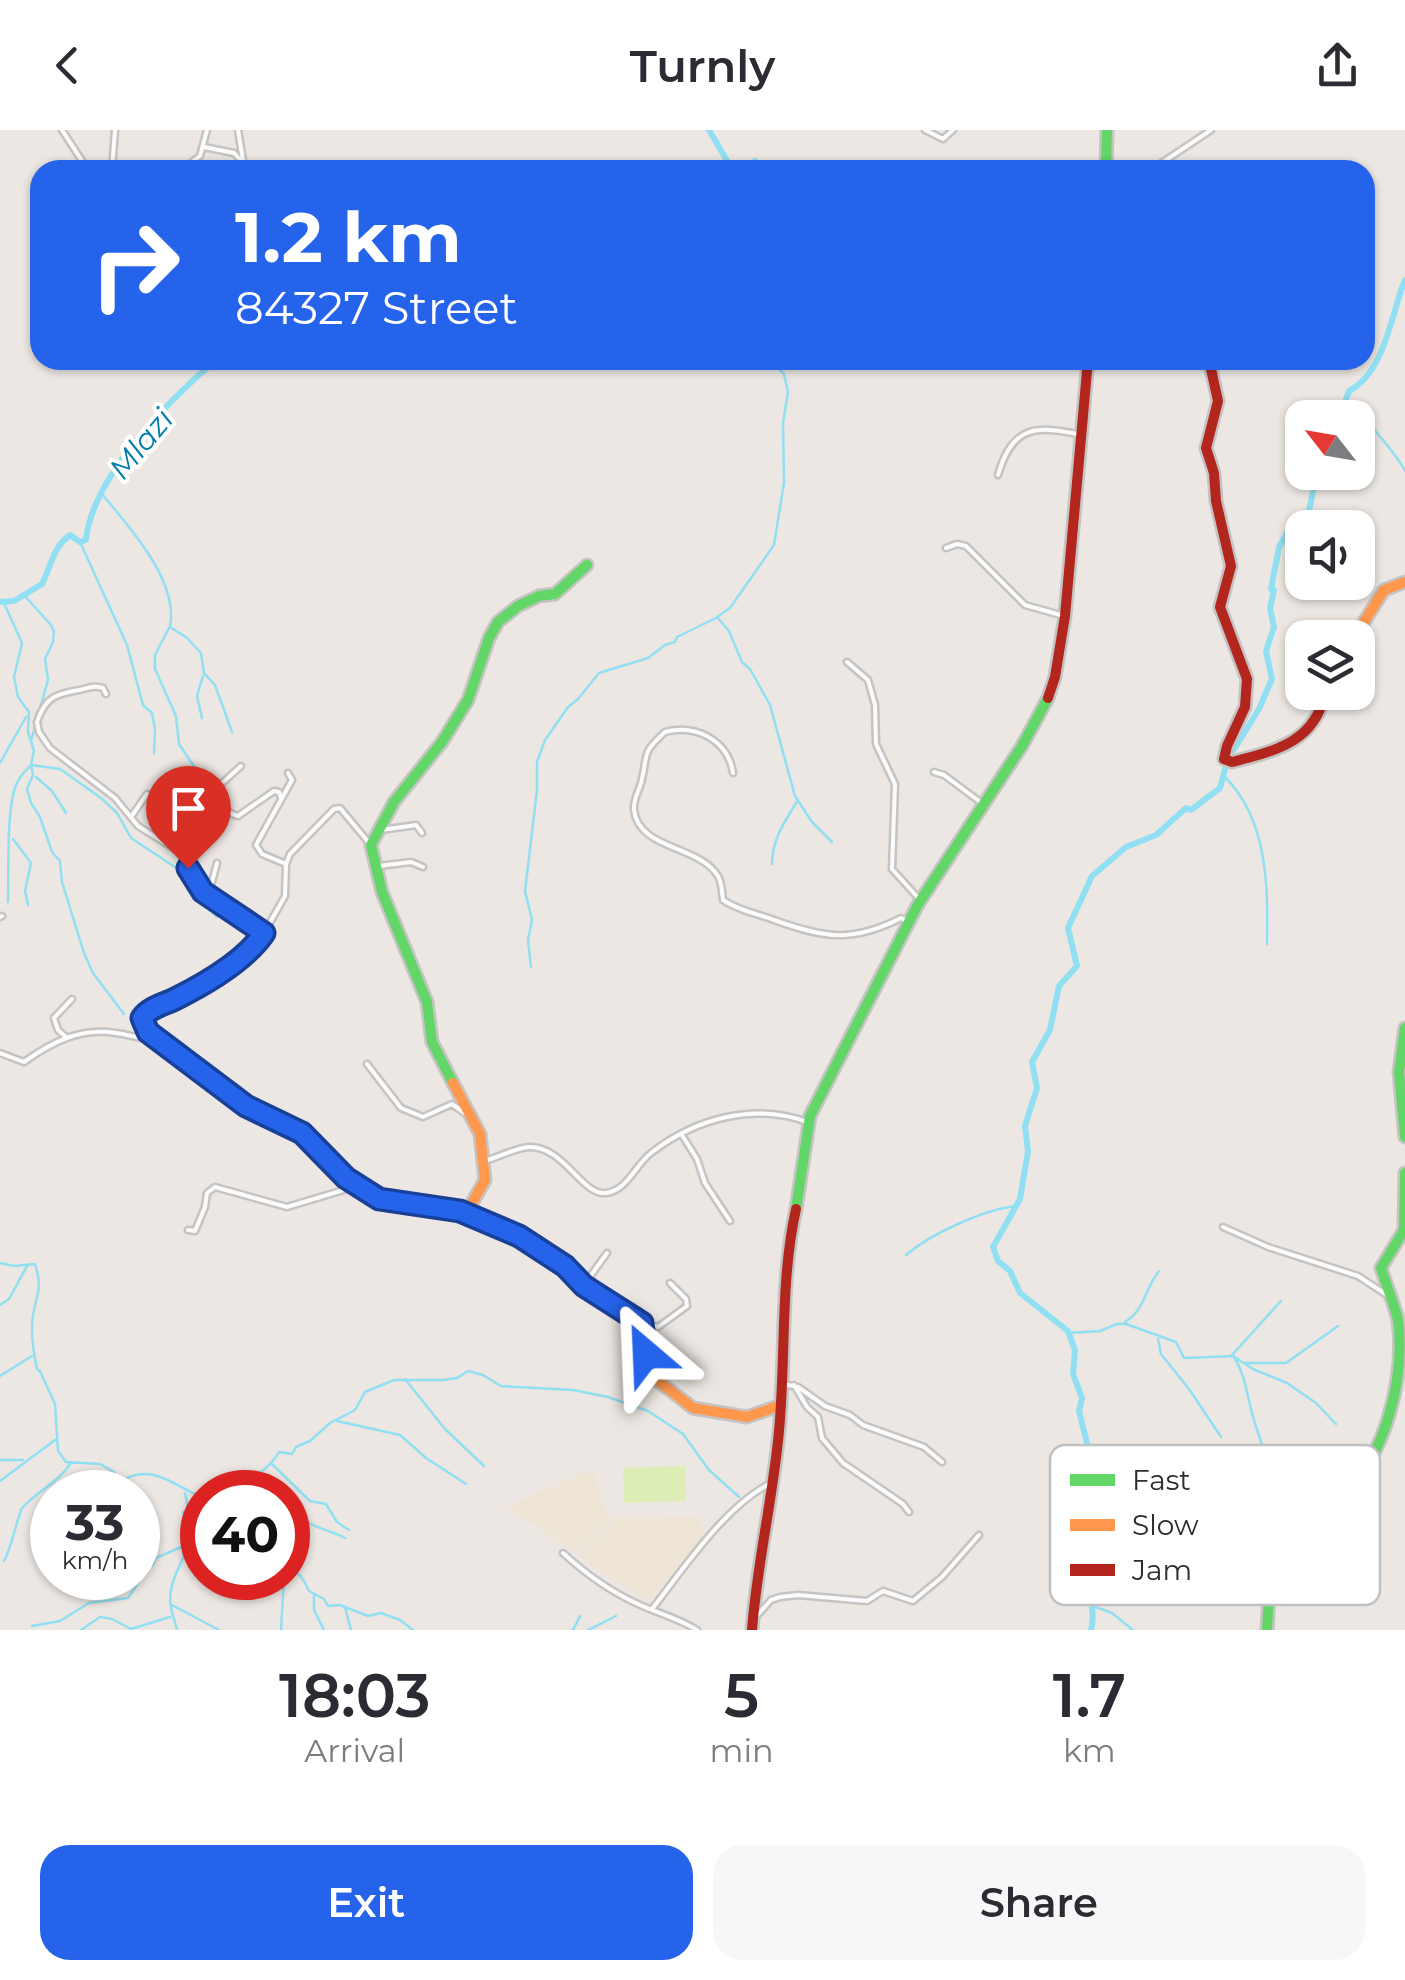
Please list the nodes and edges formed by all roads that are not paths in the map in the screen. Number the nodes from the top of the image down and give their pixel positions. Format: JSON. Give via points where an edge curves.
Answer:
{"nodes":[{"id":1,"x":62,"y":130,"type":"edge"},
{"id":2,"x":115,"y":130,"type":"edge"},
{"id":3,"x":207,"y":130,"type":"edge"},
{"id":4,"x":238,"y":130,"type":"edge"},
{"id":5,"x":926,"y":130,"type":"edge"},
{"id":6,"x":954,"y":130,"type":"edge"},
{"id":7,"x":1107,"y":130,"type":"edge"},
{"id":8,"x":1211,"y":130,"type":"edge"},
{"id":9,"x":204,"y":147,"type":"junction"},
{"id":10,"x":82,"y":160,"type":"edge"},
{"id":11,"x":113,"y":160,"type":"edge"},
{"id":12,"x":197,"y":160,"type":"edge"},
{"id":13,"x":242,"y":160,"type":"joint"},
{"id":14,"x":1106,"y":160,"type":"edge"},
{"id":15,"x":1166,"y":160,"type":"edge"},
{"id":16,"x":1087,"y":370,"type":"edge"},
{"id":17,"x":1211,"y":370,"type":"edge"},
{"id":18,"x":1082,"y":435,"type":"junction"},
{"id":19,"x":998,"y":475,"type":"dead end"},
{"id":20,"x":946,"y":548,"type":"dead end"},
{"id":21,"x":586,"y":565,"type":"dead end"},
{"id":22,"x":1405,"y":582,"type":"edge"},
{"id":23,"x":1065,"y":616,"type":"junction"},
{"id":24,"x":1365,"y":620,"type":"edge"},
{"id":25,"x":847,"y":662,"type":"dead end"},
{"id":26,"x":106,"y":694,"type":"dead end"},
{"id":27,"x":1321,"y":710,"type":"edge"},
{"id":28,"x":241,"y":766,"type":"dead end"},
{"id":29,"x":934,"y":772,"type":"dead end"},
{"id":30,"x":288,"y":773,"type":"dead end"},
{"id":31,"x":733,"y":773,"type":"dead end"},
{"id":32,"x":146,"y":794,"type":"dead end"},
{"id":33,"x":206,"y":798,"type":"junction"},
{"id":34,"x":281,"y":798,"type":"junction"},
{"id":35,"x":983,"y":804,"type":"junction"},
{"id":36,"x":130,"y":816,"type":"junction"},
{"id":37,"x":379,"y":829,"type":"junction"},
{"id":38,"x":422,"y":833,"type":"dead end"},
{"id":39,"x":371,"y":845,"type":"junction"},
{"id":40,"x":178,"y":851,"type":"junction"},
{"id":41,"x":217,"y":863,"type":"dead end"},
{"id":42,"x":286,"y":864,"type":"junction"},
{"id":43,"x":378,"y":866,"type":"junction"},
{"id":44,"x":422,"y":867,"type":"dead end"},
{"id":45,"x":208,"y":897,"type":"junction"},
{"id":46,"x":921,"y":901,"type":"junction"},
{"id":47,"x":909,"y":922,"type":"junction"},
{"id":48,"x":264,"y":933,"type":"junction"},
{"id":49,"x":72,"y":999,"type":"dead end"},
{"id":50,"x":1405,"y":1028,"type":"edge"},
{"id":51,"x":66,"y":1037,"type":"junction"},
{"id":52,"x":157,"y":1039,"type":"junction"},
{"id":53,"x":0,"y":1052,"type":"edge"},
{"id":54,"x":366,"y":1064,"type":"dead end"},
{"id":55,"x":473,"y":1116,"type":"junction"},
{"id":56,"x":810,"y":1123,"type":"junction"},
{"id":57,"x":682,"y":1135,"type":"junction"},
{"id":58,"x":1405,"y":1137,"type":"edge"},
{"id":59,"x":484,"y":1162,"type":"junction"},
{"id":60,"x":1405,"y":1173,"type":"edge"},
{"id":61,"x":357,"y":1186,"type":"junction"},
{"id":62,"x":471,"y":1216,"type":"junction"},
{"id":63,"x":730,"y":1222,"type":"dead end"},
{"id":64,"x":1223,"y":1227,"type":"dead end"},
{"id":65,"x":188,"y":1230,"type":"dead end"},
{"id":66,"x":607,"y":1253,"type":"dead end"},
{"id":67,"x":670,"y":1283,"type":"dead end"},
{"id":68,"x":584,"y":1286,"type":"junction"},
{"id":69,"x":1393,"y":1300,"type":"junction"},
{"id":70,"x":642,"y":1323,"type":"junction"},
{"id":71,"x":789,"y":1385,"type":"junction"},
{"id":72,"x":781,"y":1405,"type":"junction"},
{"id":73,"x":1378,"y":1445,"type":"edge"},
{"id":74,"x":942,"y":1462,"type":"dead end"},
{"id":75,"x":771,"y":1483,"type":"junction"},
{"id":76,"x":909,"y":1512,"type":"dead end"},
{"id":77,"x":980,"y":1534,"type":"dead end"},
{"id":78,"x":564,"y":1553,"type":"dead end"},
{"id":79,"x":658,"y":1601,"type":"junction"},
{"id":80,"x":1269,"y":1605,"type":"edge"},
{"id":81,"x":652,"y":1608,"type":"junction"},
{"id":82,"x":664,"y":1612,"type":"junction"},
{"id":83,"x":752,"y":1626,"type":"edge"},
{"id":84,"x":697,"y":1630,"type":"edge"},
{"id":85,"x":1268,"y":1630,"type":"edge"}],
"edges":[{"from":1,"to":10,"type":"street"},
{"from":2,"to":11,"type":"street"},
{"from":3,"to":9,"type":"street"},
{"from":4,"to":13,"type":"street"},
{"from":5,"to":6,"type":"street","via":[[943,139]]},
{"from":7,"to":14,"type":"street"},
{"from":8,"to":15,"type":"street"},
{"from":9,"to":12,"type":"street"},
{"from":9,"to":13,"type":"street"},
{"from":16,"to":18,"type":"street"},
{"from":17,"to":27,"type":"street","via":[[1218,401],[1206,448],[1230,566],[1220,607],[1248,680],[1244,713],[1224,760],[1284,749]]},
{"from":18,"to":19,"type":"street","via":[[1032,430],[1003,458]]},
{"from":18,"to":23,"type":"street"},
{"from":20,"to":23,"type":"street","via":[[966,546],[1025,605]]},
{"from":21,"to":37,"type":"street","via":[[555,594],[518,606],[498,622],[468,700]]},
{"from":22,"to":24,"type":"street","via":[[1384,590]]},
{"from":23,"to":35,"type":"street","via":[[1047,700]]},
{"from":25,"to":46,"type":"street","via":[[868,680],[876,744],[895,784],[892,869]]},
{"from":26,"to":36,"type":"street","via":[[94,686],[50,697],[37,727],[46,744]]},
{"from":28,"to":33,"type":"street"},
{"from":29,"to":35,"type":"street"},
{"from":30,"to":34,"type":"street","via":[[292,780]]},
{"from":31,"to":47,"type":"street","via":[[720,745],[688,728],[665,732],[645,754],[634,805],[638,822],[655,840],[717,874],[724,900],[742,911],[828,936]]},
{"from":32,"to":36,"type":"street"},
{"from":33,"to":34,"type":"street","via":[[238,816],[274,791]]},
{"from":33,"to":40,"type":"street","via":[[184,813]]},
{"from":34,"to":42,"type":"street","via":[[256,845]]},
{"from":35,"to":46,"type":"street"},
{"from":36,"to":40,"type":"street"},
{"from":37,"to":38,"type":"street","via":[[416,825]]},
{"from":37,"to":39,"type":"street"},
{"from":39,"to":42,"type":"street","via":[[337,808]]},
{"from":39,"to":43,"type":"street"},
{"from":40,"to":45,"type":"street"},
{"from":41,"to":45,"type":"street"},
{"from":42,"to":48,"type":"street","via":[[285,896]]},
{"from":43,"to":44,"type":"street"},
{"from":43,"to":55,"type":"street","via":[[382,892],[427,1002],[432,1042]]},
{"from":45,"to":48,"type":"street"},
{"from":46,"to":47,"type":"street"},
{"from":47,"to":56,"type":"street"},
{"from":48,"to":52,"type":"street","via":[[216,974],[146,1012],[142,1025]]},
{"from":49,"to":51,"type":"street","via":[[54,1018]]},
{"from":50,"to":58,"type":"street","via":[[1399,1072]]},
{"from":51,"to":52,"type":"street","via":[[99,1031]]},
{"from":51,"to":53,"type":"street","via":[[24,1062]]},
{"from":52,"to":61,"type":"street","via":[[246,1106],[302,1133]]},
{"from":54,"to":55,"type":"street","via":[[406,1112],[423,1118],[452,1104]]},
{"from":55,"to":59,"type":"street"},
{"from":56,"to":57,"type":"street","via":[[742,1112]]},
{"from":56,"to":71,"type":"street","via":[[786,1261]]},
{"from":57,"to":59,"type":"street","via":[[607,1193],[594,1191],[538,1148]]},
{"from":57,"to":63,"type":"street"},
{"from":59,"to":62,"type":"street","via":[[483,1188],[467,1208]]},
{"from":60,"to":69,"type":"street","via":[[1404,1230],[1381,1268]]},
{"from":61,"to":62,"type":"street","via":[[390,1202]]},
{"from":61,"to":65,"type":"street","via":[[287,1207],[214,1188],[196,1231]]},
{"from":62,"to":68,"type":"street","via":[[558,1260]]},
{"from":64,"to":69,"type":"street","via":[[1358,1276]]},
{"from":66,"to":68,"type":"street"},
{"from":67,"to":70,"type":"street","via":[[687,1306],[658,1327]]},
{"from":68,"to":70,"type":"street"},
{"from":69,"to":73,"type":"street","via":[[1400,1360],[1395,1407]]},
{"from":70,"to":72,"type":"street","via":[[652,1374],[693,1408],[747,1417]]},
{"from":71,"to":72,"type":"street"},
{"from":71,"to":74,"type":"street","via":[[863,1425],[924,1447]]},
{"from":71,"to":76,"type":"street","via":[[818,1417],[822,1438],[843,1463]]},
{"from":72,"to":75,"type":"street"},
{"from":75,"to":79,"type":"street","via":[[701,1545]]},
{"from":75,"to":83,"type":"street"},
{"from":77,"to":83,"type":"street","via":[[913,1601],[886,1592],[867,1601],[774,1598]]},
{"from":78,"to":81,"type":"street","via":[[588,1576]]},
{"from":79,"to":81,"type":"street"},
{"from":79,"to":82,"type":"street"},
{"from":80,"to":85,"type":"street"},
{"from":81,"to":82,"type":"street"},
{"from":82,"to":84,"type":"street"}]}
